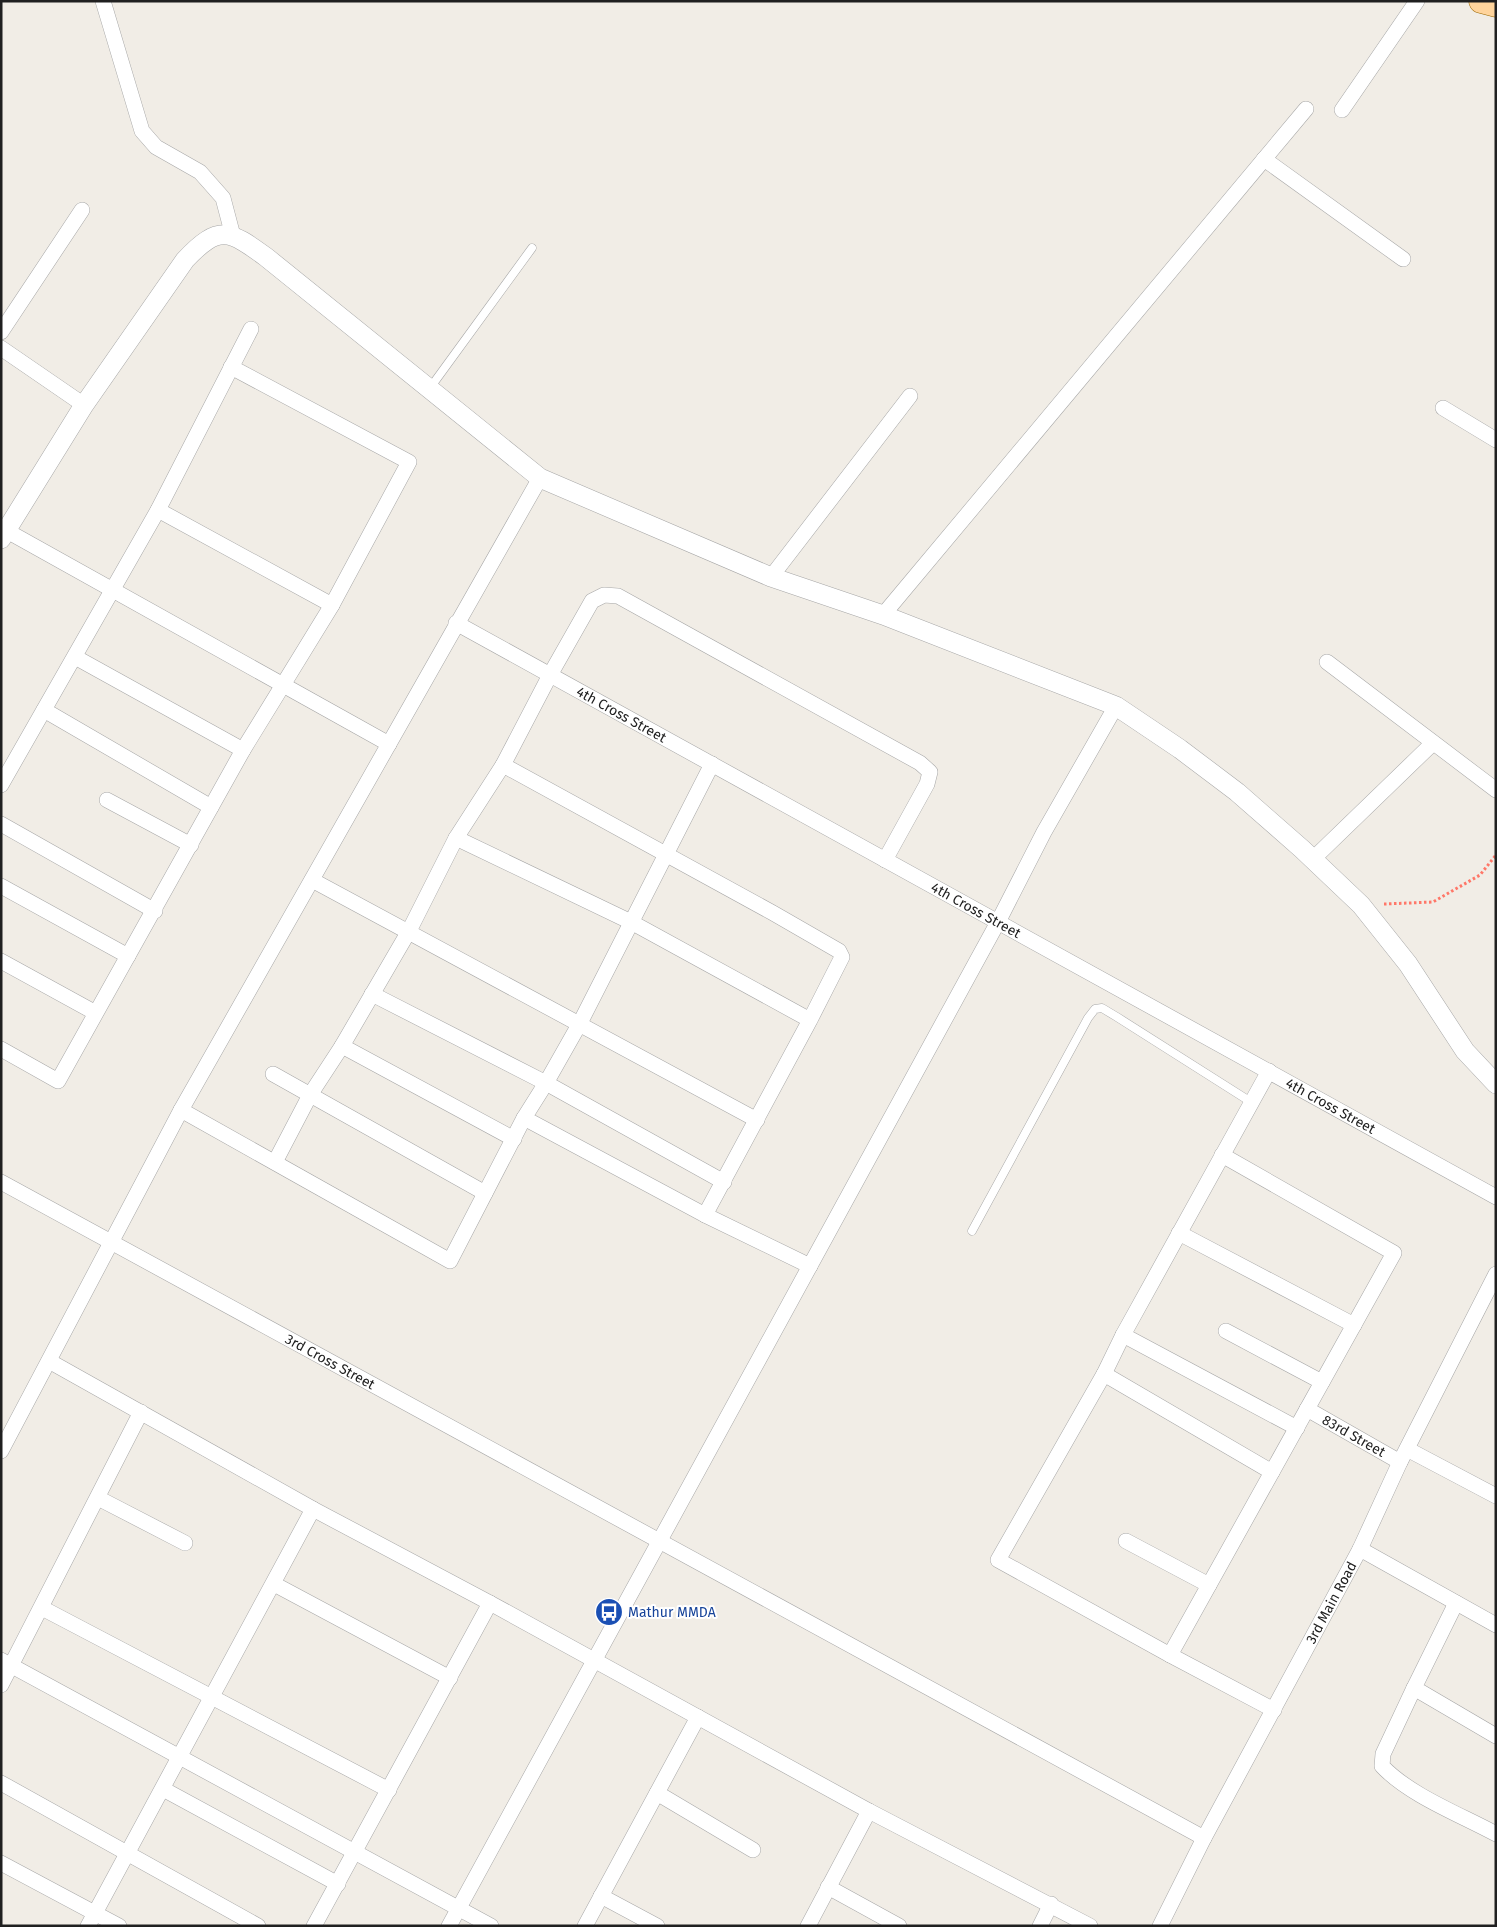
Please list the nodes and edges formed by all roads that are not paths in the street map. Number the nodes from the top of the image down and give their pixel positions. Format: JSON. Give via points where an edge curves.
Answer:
{"nodes":[{"id":1,"x":103,"y":1,"type":"edge"},
{"id":2,"x":1418,"y":1,"type":"edge"},
{"id":3,"x":1481,"y":1,"type":"edge"},
{"id":4,"x":1496,"y":5,"type":"edge"},
{"id":5,"x":1306,"y":110,"type":"dead end"},
{"id":6,"x":1342,"y":110,"type":"dead end"},
{"id":7,"x":1264,"y":158,"type":"junction"},
{"id":8,"x":82,"y":210,"type":"dead end"},
{"id":9,"x":234,"y":236,"type":"junction"},
{"id":10,"x":532,"y":248,"type":"dead end"},
{"id":11,"x":1403,"y":259,"type":"dead end"},
{"id":12,"x":251,"y":329,"type":"dead end"},
{"id":13,"x":1,"y":332,"type":"edge"},
{"id":14,"x":1,"y":348,"type":"edge"},
{"id":15,"x":232,"y":367,"type":"junction"},
{"id":16,"x":430,"y":389,"type":"junction"},
{"id":17,"x":910,"y":396,"type":"dead end"},
{"id":18,"x":84,"y":405,"type":"junction"},
{"id":19,"x":1443,"y":408,"type":"dead end"},
{"id":20,"x":1496,"y":440,"type":"edge"},
{"id":21,"x":540,"y":478,"type":"junction"},
{"id":22,"x":158,"y":510,"type":"junction"},
{"id":23,"x":4,"y":535,"type":"edge"},
{"id":24,"x":771,"y":577,"type":"junction"},
{"id":25,"x":112,"y":590,"type":"junction"},
{"id":26,"x":332,"y":604,"type":"junction"},
{"id":27,"x":883,"y":615,"type":"junction"},
{"id":28,"x":456,"y":623,"type":"junction"},
{"id":29,"x":74,"y":657,"type":"junction"},
{"id":30,"x":1327,"y":662,"type":"dead end"},
{"id":31,"x":550,"y":675,"type":"junction"},
{"id":32,"x":284,"y":686,"type":"junction"},
{"id":33,"x":1116,"y":706,"type":"junction"},
{"id":34,"x":44,"y":710,"type":"junction"},
{"id":35,"x":1433,"y":743,"type":"junction"},
{"id":36,"x":389,"y":744,"type":"junction"},
{"id":37,"x":243,"y":750,"type":"junction"},
{"id":38,"x":712,"y":764,"type":"junction"},
{"id":39,"x":503,"y":765,"type":"junction"},
{"id":40,"x":1,"y":785,"type":"edge"},
{"id":41,"x":1496,"y":790,"type":"edge"},
{"id":42,"x":107,"y":800,"type":"dead end"},
{"id":43,"x":211,"y":807,"type":"junction"},
{"id":44,"x":1,"y":824,"type":"edge"},
{"id":45,"x":456,"y":838,"type":"junction"},
{"id":46,"x":191,"y":845,"type":"junction"},
{"id":47,"x":664,"y":854,"type":"junction"},
{"id":48,"x":1313,"y":859,"type":"junction"},
{"id":49,"x":885,"y":860,"type":"junction"},
{"id":50,"x":312,"y":880,"type":"junction"},
{"id":51,"x":1,"y":886,"type":"edge"},
{"id":52,"x":155,"y":911,"type":"junction"},
{"id":53,"x":631,"y":922,"type":"junction"},
{"id":54,"x":998,"y":922,"type":"junction"},
{"id":55,"x":409,"y":931,"type":"junction"},
{"id":56,"x":128,"y":956,"type":"junction"},
{"id":57,"x":1,"y":961,"type":"edge"},
{"id":58,"x":372,"y":994,"type":"junction"},
{"id":59,"x":94,"y":1012,"type":"junction"},
{"id":60,"x":810,"y":1020,"type":"junction"},
{"id":61,"x":580,"y":1023,"type":"junction"},
{"id":62,"x":342,"y":1046,"type":"junction"},
{"id":63,"x":1,"y":1049,"type":"edge"},
{"id":64,"x":1268,"y":1071,"type":"junction"},
{"id":65,"x":273,"y":1074,"type":"dead end"},
{"id":66,"x":546,"y":1083,"type":"junction"},
{"id":67,"x":1496,"y":1084,"type":"edge"},
{"id":68,"x":310,"y":1095,"type":"junction"},
{"id":69,"x":1251,"y":1102,"type":"junction"},
{"id":70,"x":181,"y":1110,"type":"junction"},
{"id":71,"x":524,"y":1118,"type":"junction"},
{"id":72,"x":757,"y":1120,"type":"junction"},
{"id":73,"x":514,"y":1139,"type":"junction"},
{"id":74,"x":1222,"y":1155,"type":"junction"},
{"id":75,"x":275,"y":1162,"type":"junction"},
{"id":76,"x":1,"y":1182,"type":"edge"},
{"id":77,"x":724,"y":1182,"type":"junction"},
{"id":78,"x":485,"y":1193,"type":"junction"},
{"id":79,"x":1496,"y":1197,"type":"edge"},
{"id":80,"x":705,"y":1215,"type":"junction"},
{"id":81,"x":972,"y":1231,"type":"dead end"},
{"id":82,"x":1180,"y":1232,"type":"junction"},
{"id":83,"x":111,"y":1242,"type":"junction"},
{"id":84,"x":810,"y":1266,"type":"junction"},
{"id":85,"x":1496,"y":1274,"type":"edge"},
{"id":86,"x":1354,"y":1325,"type":"junction"},
{"id":87,"x":1226,"y":1331,"type":"dead end"},
{"id":88,"x":1123,"y":1335,"type":"junction"},
{"id":89,"x":49,"y":1361,"type":"junction"},
{"id":90,"x":1104,"y":1374,"type":"junction"},
{"id":91,"x":1322,"y":1382,"type":"junction"},
{"id":92,"x":1307,"y":1409,"type":"junction"},
{"id":93,"x":141,"y":1412,"type":"junction"},
{"id":94,"x":1296,"y":1428,"type":"junction"},
{"id":95,"x":1,"y":1451,"type":"edge"},
{"id":96,"x":1403,"y":1456,"type":"junction"},
{"id":97,"x":1272,"y":1472,"type":"junction"},
{"id":98,"x":1496,"y":1496,"type":"edge"},
{"id":99,"x":98,"y":1498,"type":"junction"},
{"id":100,"x":314,"y":1510,"type":"junction"},
{"id":101,"x":660,"y":1541,"type":"junction"},
{"id":102,"x":1126,"y":1541,"type":"dead end"},
{"id":103,"x":185,"y":1542,"type":"dead end"},
{"id":104,"x":1360,"y":1549,"type":"junction"},
{"id":105,"x":274,"y":1584,"type":"junction"},
{"id":106,"x":1209,"y":1585,"type":"junction"},
{"id":107,"x":490,"y":1603,"type":"junction"},
{"id":108,"x":1456,"y":1603,"type":"junction"},
{"id":109,"x":42,"y":1608,"type":"junction"},
{"id":110,"x":1496,"y":1625,"type":"edge"},
{"id":111,"x":1170,"y":1656,"type":"junction"},
{"id":112,"x":596,"y":1661,"type":"junction"},
{"id":113,"x":6,"y":1662,"type":"edge"},
{"id":114,"x":450,"y":1678,"type":"junction"},
{"id":115,"x":1,"y":1685,"type":"edge"},
{"id":116,"x":1414,"y":1688,"type":"junction"},
{"id":117,"x":213,"y":1697,"type":"junction"},
{"id":118,"x":1274,"y":1710,"type":"junction"},
{"id":119,"x":698,"y":1717,"type":"junction"},
{"id":120,"x":1496,"y":1736,"type":"edge"},
{"id":121,"x":180,"y":1757,"type":"junction"},
{"id":122,"x":1,"y":1783,"type":"edge"},
{"id":123,"x":162,"y":1789,"type":"junction"},
{"id":124,"x":389,"y":1790,"type":"junction"},
{"id":125,"x":657,"y":1793,"type":"junction"},
{"id":126,"x":868,"y":1811,"type":"junction"},
{"id":127,"x":1496,"y":1834,"type":"edge"},
{"id":128,"x":1204,"y":1838,"type":"junction"},
{"id":129,"x":753,"y":1850,"type":"dead end"},
{"id":130,"x":356,"y":1852,"type":"junction"},
{"id":131,"x":127,"y":1853,"type":"junction"},
{"id":132,"x":1,"y":1863,"type":"edge"},
{"id":133,"x":338,"y":1884,"type":"junction"},
{"id":134,"x":828,"y":1887,"type":"junction"},
{"id":135,"x":601,"y":1896,"type":"junction"},
{"id":136,"x":1051,"y":1904,"type":"junction"},
{"id":137,"x":459,"y":1908,"type":"junction"},
{"id":138,"x":92,"y":1920,"type":"edge"},
{"id":139,"x":119,"y":1926,"type":"edge"},
{"id":140,"x":258,"y":1926,"type":"edge"},
{"id":141,"x":314,"y":1926,"type":"edge"},
{"id":142,"x":449,"y":1926,"type":"edge"},
{"id":143,"x":490,"y":1926,"type":"edge"},
{"id":144,"x":585,"y":1926,"type":"edge"},
{"id":145,"x":657,"y":1926,"type":"edge"},
{"id":146,"x":808,"y":1926,"type":"edge"},
{"id":147,"x":899,"y":1926,"type":"edge"},
{"id":148,"x":1040,"y":1926,"type":"edge"},
{"id":149,"x":1090,"y":1926,"type":"edge"},
{"id":150,"x":1160,"y":1926,"type":"edge"}],
"edges":[{"from":1,"to":9,"type":"street","via":[[142,131],[156,147],[206,178],[222,198]]},
{"from":2,"to":6,"type":"street"},
{"from":3,"to":4,"type":"main road"},
{"from":5,"to":7,"type":"street"},
{"from":7,"to":11,"type":"street"},
{"from":7,"to":27,"type":"street"},
{"from":8,"to":13,"type":"street"},
{"from":9,"to":16,"type":"street","via":[[266,257]]},
{"from":9,"to":18,"type":"street","via":[[221,234],[203,242],[185,260]]},
{"from":10,"to":16,"type":"lane"},
{"from":12,"to":15,"type":"street"},
{"from":14,"to":18,"type":"street"},
{"from":15,"to":22,"type":"street"},
{"from":15,"to":26,"type":"street","via":[[409,462]]},
{"from":16,"to":21,"type":"street"},
{"from":17,"to":24,"type":"street"},
{"from":18,"to":23,"type":"street"},
{"from":19,"to":20,"type":"street"},
{"from":21,"to":24,"type":"street"},
{"from":21,"to":28,"type":"street"},
{"from":22,"to":25,"type":"street"},
{"from":22,"to":26,"type":"street"},
{"from":23,"to":25,"type":"street"},
{"from":24,"to":27,"type":"street"},
{"from":25,"to":29,"type":"street"},
{"from":25,"to":32,"type":"street"},
{"from":26,"to":32,"type":"street"},
{"from":27,"to":33,"type":"street"},
{"from":28,"to":31,"type":"street","name":"4th Cross Street"},
{"from":28,"to":36,"type":"street"},
{"from":29,"to":34,"type":"street"},
{"from":29,"to":37,"type":"street"},
{"from":30,"to":35,"type":"street"},
{"from":31,"to":38,"type":"street","name":"4th Cross Street"},
{"from":31,"to":39,"type":"street"},
{"from":31,"to":49,"type":"street","via":[[592,601],[604,595],[618,596],[920,763],[930,772],[927,784]]},
{"from":32,"to":36,"type":"street"},
{"from":32,"to":37,"type":"street"},
{"from":33,"to":48,"type":"street","via":[[1180,748],[1237,792]]},
{"from":33,"to":54,"type":"street","via":[[1044,832]]},
{"from":34,"to":40,"type":"street"},
{"from":34,"to":43,"type":"street"},
{"from":35,"to":41,"type":"street"},
{"from":35,"to":48,"type":"street"},
{"from":36,"to":50,"type":"street"},
{"from":37,"to":43,"type":"street"},
{"from":38,"to":47,"type":"street"},
{"from":38,"to":49,"type":"street","name":"4th Cross Street"},
{"from":39,"to":45,"type":"street"},
{"from":39,"to":47,"type":"street"},
{"from":42,"to":46,"type":"street"},
{"from":43,"to":46,"type":"street"},
{"from":44,"to":52,"type":"street"},
{"from":45,"to":53,"type":"street"},
{"from":45,"to":55,"type":"street"},
{"from":46,"to":52,"type":"street"},
{"from":47,"to":53,"type":"street"},
{"from":47,"to":60,"type":"street","via":[[839,951],[842,957]]},
{"from":48,"to":67,"type":"street","via":[[1361,905],[1408,964],[1465,1051]]},
{"from":49,"to":54,"type":"street","name":"4th Cross Street"},
{"from":50,"to":55,"type":"street"},
{"from":50,"to":70,"type":"street"},
{"from":51,"to":56,"type":"street"},
{"from":52,"to":56,"type":"street"},
{"from":53,"to":60,"type":"street"},
{"from":53,"to":61,"type":"street"},
{"from":54,"to":64,"type":"street","name":"4th Cross Street"},
{"from":54,"to":84,"type":"street"},
{"from":55,"to":58,"type":"street"},
{"from":55,"to":61,"type":"street"},
{"from":56,"to":59,"type":"street"},
{"from":57,"to":59,"type":"street"},
{"from":58,"to":62,"type":"street"},
{"from":58,"to":66,"type":"street"},
{"from":59,"to":63,"type":"street","via":[[58,1080]]},
{"from":60,"to":72,"type":"street"},
{"from":61,"to":66,"type":"street"},
{"from":61,"to":72,"type":"street"},
{"from":62,"to":68,"type":"street"},
{"from":62,"to":73,"type":"street"},
{"from":64,"to":69,"type":"street"},
{"from":64,"to":79,"type":"street","name":"4th Cross Street"},
{"from":65,"to":68,"type":"street"},
{"from":66,"to":71,"type":"street"},
{"from":66,"to":77,"type":"street"},
{"from":68,"to":75,"type":"street"},
{"from":68,"to":78,"type":"street"},
{"from":69,"to":74,"type":"street"},
{"from":69,"to":81,"type":"lane","via":[[1102,1008],[1095,1009]]},
{"from":70,"to":75,"type":"street"},
{"from":70,"to":83,"type":"street"},
{"from":71,"to":73,"type":"street"},
{"from":71,"to":80,"type":"street"},
{"from":72,"to":77,"type":"street"},
{"from":73,"to":78,"type":"street"},
{"from":74,"to":82,"type":"street"},
{"from":74,"to":86,"type":"street","via":[[1394,1253]]},
{"from":75,"to":78,"type":"street","via":[[450,1261]]},
{"from":76,"to":83,"type":"street","name":"3rd Cross Street"},
{"from":77,"to":80,"type":"street"},
{"from":80,"to":84,"type":"street"},
{"from":82,"to":86,"type":"street"},
{"from":82,"to":88,"type":"street"},
{"from":83,"to":89,"type":"street"},
{"from":83,"to":101,"type":"street","name":"3rd Cross Street"},
{"from":84,"to":101,"type":"street"},
{"from":85,"to":96,"type":"street","name":"3rd Main Road"},
{"from":86,"to":91,"type":"street"},
{"from":87,"to":91,"type":"street"},
{"from":88,"to":90,"type":"street"},
{"from":88,"to":94,"type":"street"},
{"from":89,"to":93,"type":"street"},
{"from":89,"to":95,"type":"street"},
{"from":90,"to":97,"type":"street"},
{"from":90,"to":111,"type":"street","via":[[998,1560]]},
{"from":91,"to":92,"type":"street"},
{"from":92,"to":94,"type":"street"},
{"from":92,"to":96,"type":"street","name":"83rd Street"},
{"from":93,"to":99,"type":"street"},
{"from":93,"to":100,"type":"street"},
{"from":94,"to":97,"type":"street"},
{"from":96,"to":98,"type":"street","name":"83rd Street"},
{"from":96,"to":104,"type":"street","name":"3rd Main Road"},
{"from":97,"to":106,"type":"street"},
{"from":99,"to":103,"type":"street"},
{"from":99,"to":109,"type":"street"},
{"from":100,"to":105,"type":"street"},
{"from":100,"to":107,"type":"street"},
{"from":101,"to":112,"type":"street"},
{"from":101,"to":128,"type":"street","name":"3rd Cross Street"},
{"from":102,"to":106,"type":"street"},
{"from":104,"to":108,"type":"street"},
{"from":104,"to":118,"type":"street","name":"3rd Main Road"},
{"from":105,"to":114,"type":"street"},
{"from":105,"to":117,"type":"street"},
{"from":106,"to":111,"type":"street"},
{"from":107,"to":112,"type":"street"},
{"from":107,"to":114,"type":"street"},
{"from":108,"to":110,"type":"street"},
{"from":108,"to":116,"type":"street"},
{"from":109,"to":113,"type":"street"},
{"from":109,"to":117,"type":"street"},
{"from":111,"to":118,"type":"street"},
{"from":112,"to":119,"type":"street"},
{"from":112,"to":137,"type":"street"},
{"from":113,"to":115,"type":"street"},
{"from":113,"to":121,"type":"street"},
{"from":114,"to":124,"type":"street"},
{"from":116,"to":120,"type":"street"},
{"from":116,"to":127,"type":"street","via":[[1384,1754],[1382,1766],[1417,1791]]},
{"from":117,"to":121,"type":"street"},
{"from":117,"to":124,"type":"street"},
{"from":118,"to":128,"type":"street","name":"3rd Main Road"},
{"from":119,"to":125,"type":"street"},
{"from":119,"to":126,"type":"street"},
{"from":121,"to":123,"type":"street"},
{"from":121,"to":130,"type":"street"},
{"from":122,"to":131,"type":"street"},
{"from":123,"to":131,"type":"street"},
{"from":123,"to":133,"type":"street"},
{"from":124,"to":130,"type":"street"},
{"from":125,"to":129,"type":"street"},
{"from":125,"to":135,"type":"street"},
{"from":126,"to":134,"type":"street"},
{"from":126,"to":136,"type":"street"},
{"from":128,"to":150,"type":"street","name":"3rd Main Road"},
{"from":130,"to":133,"type":"street"},
{"from":130,"to":137,"type":"street"},
{"from":131,"to":138,"type":"street"},
{"from":131,"to":140,"type":"street"},
{"from":132,"to":138,"type":"street"},
{"from":133,"to":141,"type":"street"},
{"from":134,"to":146,"type":"street"},
{"from":134,"to":147,"type":"street"},
{"from":135,"to":144,"type":"street"},
{"from":135,"to":145,"type":"street"},
{"from":136,"to":148,"type":"street"},
{"from":136,"to":149,"type":"street"},
{"from":137,"to":142,"type":"street"},
{"from":137,"to":143,"type":"street"},
{"from":138,"to":139,"type":"street"}]}
